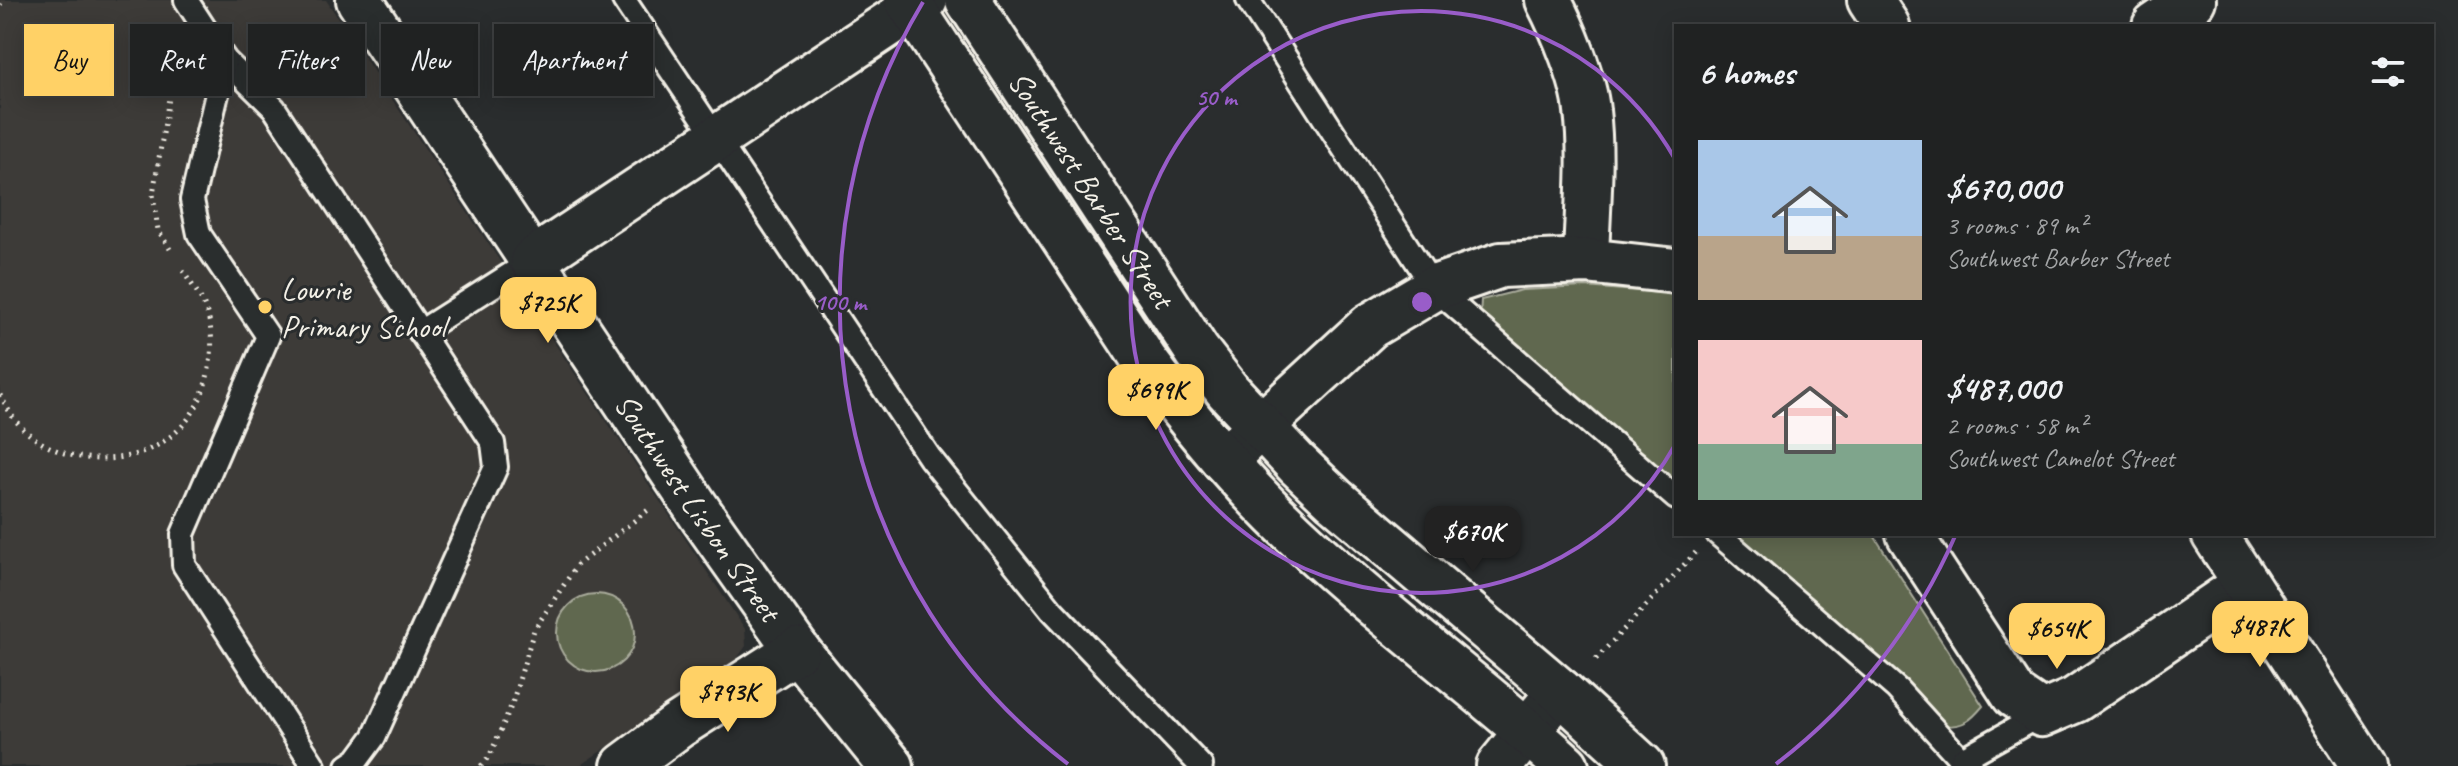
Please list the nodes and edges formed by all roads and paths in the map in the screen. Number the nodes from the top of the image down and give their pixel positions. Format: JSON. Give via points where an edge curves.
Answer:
{"nodes":[{"id":1,"x":186,"y":0,"type":"edge"},
{"id":2,"x":359,"y":0,"type":"edge"},
{"id":3,"x":624,"y":0,"type":"edge"},
{"id":4,"x":968,"y":0,"type":"edge"},
{"id":5,"x":1248,"y":0,"type":"edge"},
{"id":6,"x":1548,"y":0,"type":"edge"},
{"id":7,"x":1870,"y":0,"type":"edge"},
{"id":8,"x":2193,"y":0,"type":"edge"},
{"id":9,"x":915,"y":3,"type":"edge"},
{"id":10,"x":202,"y":24,"type":"edge"},
{"id":11,"x":1886,"y":24,"type":"edge"},
{"id":12,"x":2158,"y":24,"type":"edge"},
{"id":13,"x":232,"y":67,"type":"edge"},
{"id":14,"x":169,"y":96,"type":"edge"},
{"id":15,"x":217,"y":96,"type":"edge"},
{"id":16,"x":716,"y":138,"type":"junction"},
{"id":17,"x":171,"y":252,"type":"dead end"},
{"id":18,"x":533,"y":260,"type":"junction"},
{"id":19,"x":1586,"y":261,"type":"junction"},
{"id":20,"x":178,"y":263,"type":"dead end"},
{"id":21,"x":1674,"y":271,"type":"edge"},
{"id":22,"x":1434,"y":288,"type":"junction"},
{"id":23,"x":420,"y":332,"type":"junction"},
{"id":24,"x":0,"y":395,"type":"edge"},
{"id":25,"x":1261,"y":426,"type":"junction"},
{"id":26,"x":1224,"y":460,"type":"junction"},
{"id":27,"x":683,"y":487,"type":"junction"},
{"id":28,"x":1674,"y":496,"type":"edge"},
{"id":29,"x":1910,"y":536,"type":"edge"},
{"id":30,"x":2215,"y":536,"type":"edge"},
{"id":31,"x":1711,"y":538,"type":"edge"},
{"id":32,"x":2246,"y":584,"type":"junction"},
{"id":33,"x":797,"y":650,"type":"junction"},
{"id":34,"x":1596,"y":659,"type":"dead end"},
{"id":35,"x":1560,"y":691,"type":"junction"},
{"id":36,"x":2042,"y":714,"type":"junction"},
{"id":37,"x":1528,"y":732,"type":"junction"},
{"id":38,"x":1964,"y":762,"type":"edge"},
{"id":39,"x":314,"y":766,"type":"edge"},
{"id":40,"x":348,"y":766,"type":"edge"},
{"id":41,"x":481,"y":766,"type":"edge"},
{"id":42,"x":624,"y":766,"type":"edge"},
{"id":43,"x":891,"y":766,"type":"edge"},
{"id":44,"x":1201,"y":766,"type":"edge"},
{"id":45,"x":1499,"y":766,"type":"edge"},
{"id":46,"x":1566,"y":766,"type":"edge"},
{"id":47,"x":1642,"y":766,"type":"edge"},
{"id":48,"x":2364,"y":766,"type":"edge"}],
"edges":[{"from":1,"to":10,"type":"lane"},
{"from":2,"to":18,"type":"street","name":"Southwest Lisbon Street"},
{"from":3,"to":16,"type":"lane"},
{"from":4,"to":25,"type":"street","name":"Southwest Barber Street","via":[[1197,351]]},
{"from":5,"to":22,"type":"lane"},
{"from":6,"to":19,"type":"street","via":[[1587,108]]},
{"from":7,"to":11,"type":"street"},
{"from":8,"to":12,"type":"street"},
{"from":9,"to":16,"type":"street"},
{"from":9,"to":26,"type":"street","name":"Southwest Barber Street","via":[[1145,361]]},
{"from":13,"to":23,"type":"lane","via":[[274,108]]},
{"from":14,"to":17,"type":"path","via":[[153,194],[158,230]]},
{"from":15,"to":39,"type":"lane","via":[[192,200],[199,234],[268,336],[183,534],[184,565]]},
{"from":16,"to":18,"type":"street"},
{"from":16,"to":44,"type":"lane","via":[[930,458],[1052,610]]},
{"from":18,"to":23,"type":"lane"},
{"from":18,"to":27,"type":"street","name":"Southwest Lisbon Street"},
{"from":19,"to":21,"type":"street"},
{"from":19,"to":22,"type":"street","via":[[1501,265]]},
{"from":20,"to":24,"type":"path","via":[[206,308],[213,347],[207,385],[188,419],[158,445],[122,459],[83,459],[46,446],[16,422]]},
{"from":22,"to":25,"type":"street","via":[[1370,326]]},
{"from":22,"to":28,"type":"lane"},
{"from":23,"to":40,"type":"lane","via":[[493,443],[496,467],[374,737]]},
{"from":25,"to":26,"type":"street"},
{"from":25,"to":35,"type":"street","name":"Southwest Barber Street","via":[[1334,499]]},
{"from":26,"to":37,"type":"street","name":"Southwest Barber Street","via":[[1329,564]]},
{"from":27,"to":33,"type":"street","name":"Southwest Lisbon Street"},
{"from":27,"to":41,"type":"path","via":[[577,565],[534,630],[512,704]]},
{"from":29,"to":36,"type":"street","via":[[2014,695]]},
{"from":30,"to":32,"type":"street"},
{"from":31,"to":34,"type":"path"},
{"from":31,"to":38,"type":"lane","via":[[1897,689]]},
{"from":32,"to":36,"type":"street","via":[[2075,700]]},
{"from":32,"to":48,"type":"street"},
{"from":33,"to":42,"type":"street"},
{"from":33,"to":43,"type":"street","name":"Southwest Lisbon Street"},
{"from":35,"to":37,"type":"street"},
{"from":35,"to":47,"type":"street","name":"Southwest Barber Street"},
{"from":36,"to":38,"type":"lane"},
{"from":37,"to":45,"type":"street"},
{"from":37,"to":46,"type":"street","name":"Southwest Barber Street"}]}
